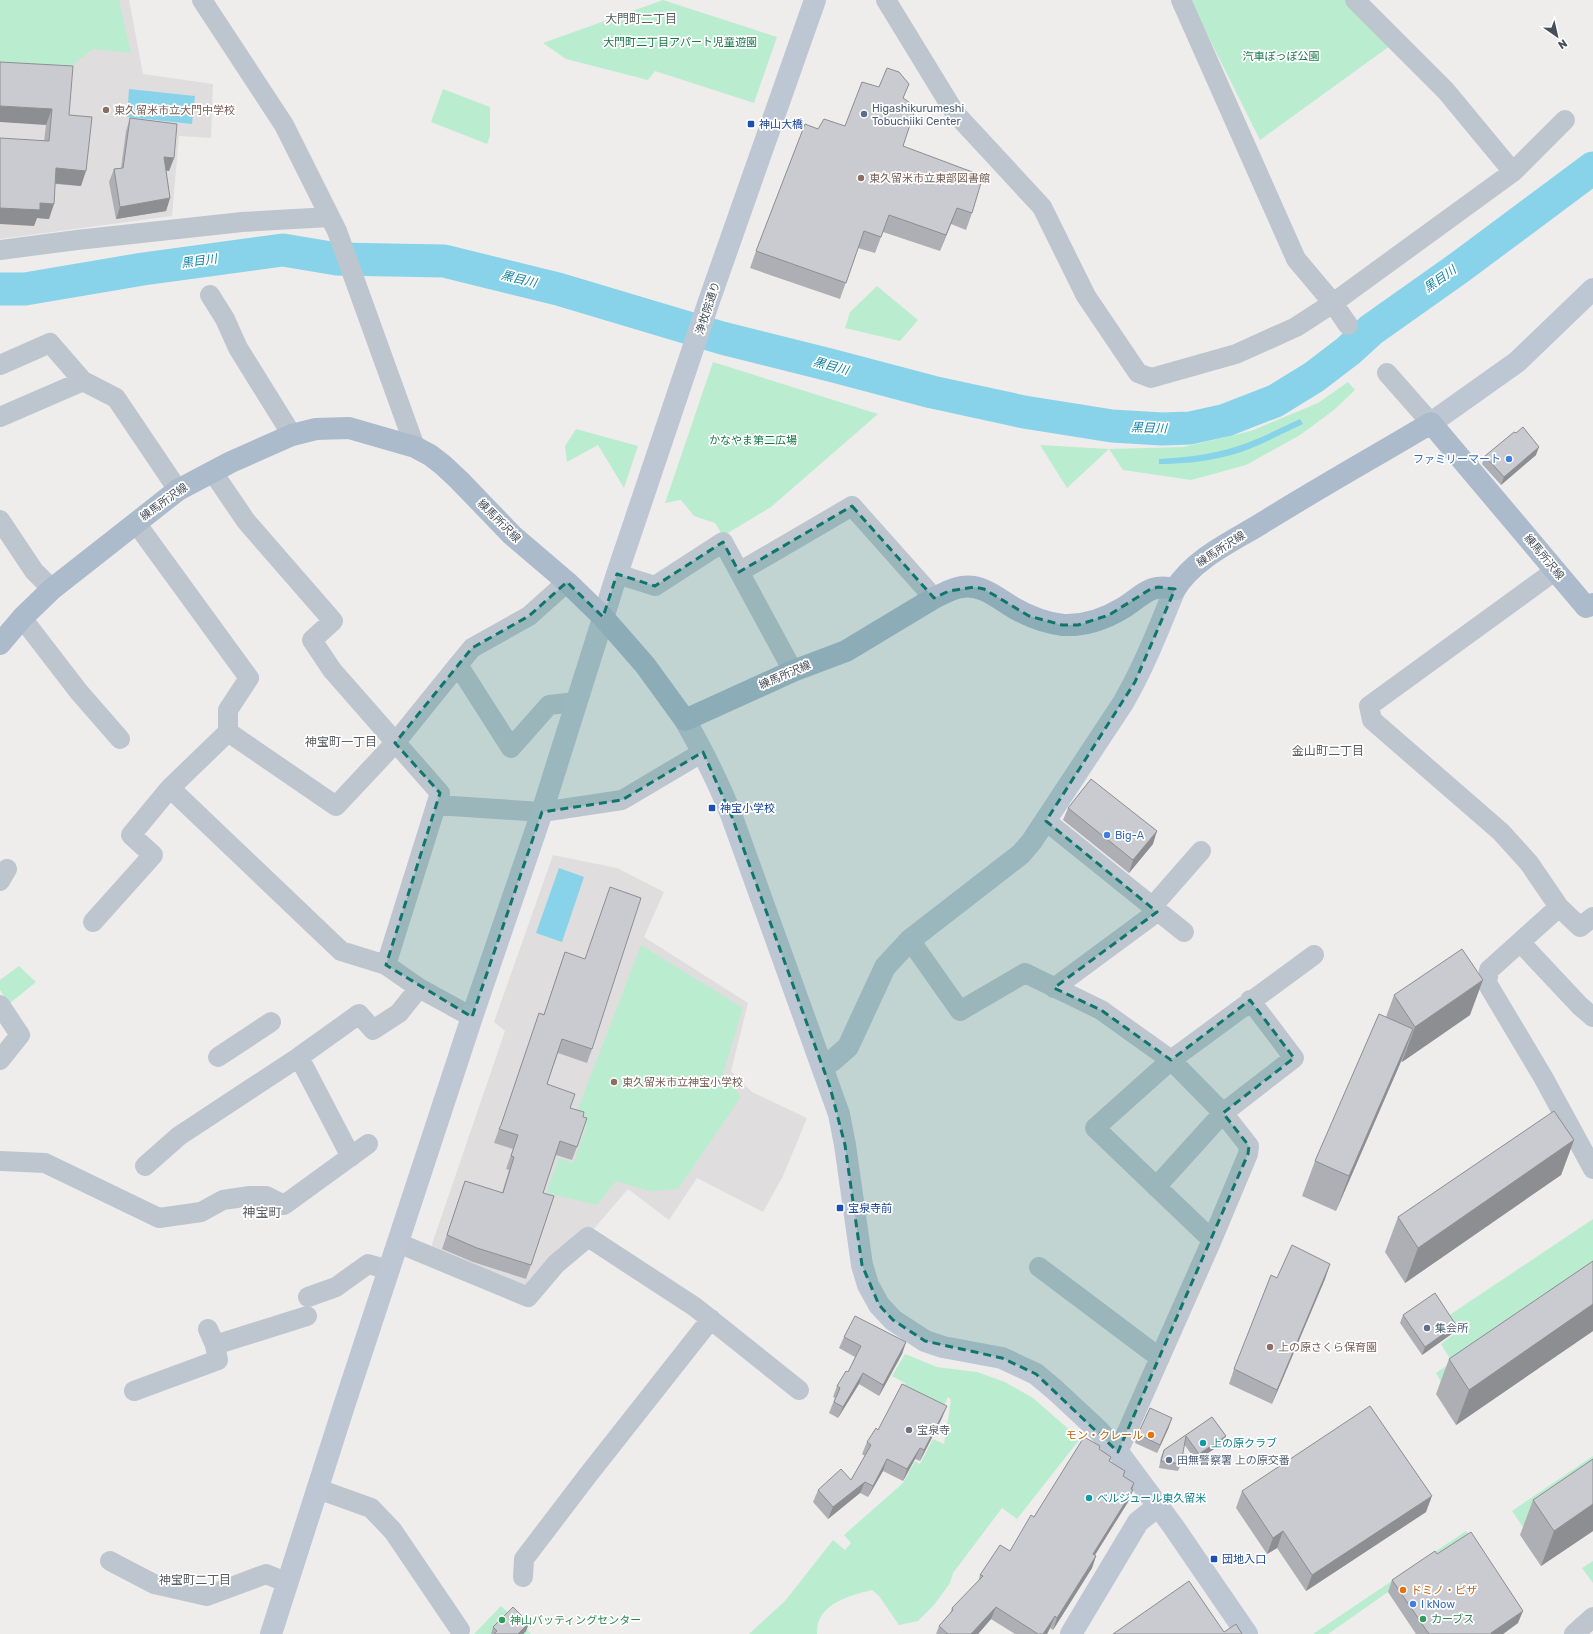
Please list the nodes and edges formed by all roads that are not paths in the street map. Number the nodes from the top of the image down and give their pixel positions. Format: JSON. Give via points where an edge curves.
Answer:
{"nodes":[{"id":1,"x":202,"y":0,"type":"edge"},
{"id":2,"x":815,"y":0,"type":"edge"},
{"id":3,"x":1181,"y":0,"type":"edge"},
{"id":4,"x":1354,"y":0,"type":"edge"},
{"id":5,"x":889,"y":1,"type":"edge"},
{"id":6,"x":1565,"y":120,"type":"dead end"},
{"id":7,"x":1513,"y":172,"type":"junction"},
{"id":8,"x":330,"y":217,"type":"junction"},
{"id":9,"x":0,"y":250,"type":"edge"},
{"id":10,"x":1593,"y":289,"type":"edge"},
{"id":11,"x":210,"y":295,"type":"dead end"},
{"id":12,"x":1333,"y":303,"type":"junction"},
{"id":13,"x":1348,"y":325,"type":"dead end"},
{"id":14,"x":0,"y":365,"type":"edge"},
{"id":15,"x":1388,"y":373,"type":"dead end"},
{"id":16,"x":83,"y":381,"type":"junction"},
{"id":17,"x":0,"y":417,"type":"edge"},
{"id":18,"x":1431,"y":423,"type":"junction"},
{"id":19,"x":292,"y":435,"type":"junction"},
{"id":20,"x":415,"y":447,"type":"junction"},
{"id":21,"x":212,"y":471,"type":"junction"},
{"id":22,"x":178,"y":490,"type":"junction"},
{"id":23,"x":0,"y":520,"type":"edge"},
{"id":24,"x":136,"y":523,"type":"junction"},
{"id":25,"x":1556,"y":570,"type":"junction"},
{"id":26,"x":739,"y":572,"type":"junction"},
{"id":27,"x":617,"y":574,"type":"junction"},
{"id":28,"x":567,"y":582,"type":"junction"},
{"id":29,"x":52,"y":589,"type":"junction"},
{"id":30,"x":1175,"y":589,"type":"junction"},
{"id":31,"x":934,"y":598,"type":"junction"},
{"id":32,"x":1591,"y":609,"type":"edge"},
{"id":33,"x":603,"y":617,"type":"junction"},
{"id":34,"x":22,"y":618,"type":"junction"},
{"id":35,"x":0,"y":644,"type":"edge"},
{"id":36,"x":458,"y":665,"type":"junction"},
{"id":37,"x":793,"y":671,"type":"junction"},
{"id":38,"x":576,"y":702,"type":"junction"},
{"id":39,"x":684,"y":720,"type":"junction"},
{"id":40,"x":228,"y":732,"type":"junction"},
{"id":41,"x":120,"y":739,"type":"dead end"},
{"id":42,"x":395,"y":743,"type":"junction"},
{"id":43,"x":703,"y":752,"type":"junction"},
{"id":44,"x":170,"y":788,"type":"junction"},
{"id":45,"x":436,"y":805,"type":"junction"},
{"id":46,"x":542,"y":812,"type":"junction"},
{"id":47,"x":1046,"y":821,"type":"junction"},
{"id":48,"x":1201,"y":851,"type":"dead end"},
{"id":49,"x":1560,"y":907,"type":"junction"},
{"id":50,"x":1154,"y":910,"type":"junction"},
{"id":51,"x":1593,"y":917,"type":"edge"},
{"id":52,"x":93,"y":922,"type":"dead end"},
{"id":53,"x":1184,"y":932,"type":"dead end"},
{"id":54,"x":910,"y":940,"type":"junction"},
{"id":55,"x":1520,"y":942,"type":"junction"},
{"id":56,"x":1314,"y":955,"type":"dead end"},
{"id":57,"x":386,"y":965,"type":"junction"},
{"id":58,"x":419,"y":988,"type":"junction"},
{"id":59,"x":1054,"y":988,"type":"junction"},
{"id":60,"x":1250,"y":1000,"type":"junction"},
{"id":61,"x":0,"y":1005,"type":"edge"},
{"id":62,"x":472,"y":1017,"type":"junction"},
{"id":63,"x":1593,"y":1017,"type":"edge"},
{"id":64,"x":271,"y":1022,"type":"dead end"},
{"id":65,"x":218,"y":1057,"type":"dead end"},
{"id":66,"x":299,"y":1057,"type":"junction"},
{"id":67,"x":0,"y":1060,"type":"edge"},
{"id":68,"x":1171,"y":1060,"type":"junction"},
{"id":69,"x":822,"y":1065,"type":"junction"},
{"id":70,"x":1223,"y":1113,"type":"junction"},
{"id":71,"x":368,"y":1144,"type":"dead end"},
{"id":72,"x":351,"y":1157,"type":"junction"},
{"id":73,"x":0,"y":1161,"type":"edge"},
{"id":74,"x":144,"y":1166,"type":"dead end"},
{"id":75,"x":1593,"y":1169,"type":"edge"},
{"id":76,"x":1156,"y":1187,"type":"junction"},
{"id":77,"x":1212,"y":1240,"type":"junction"},
{"id":78,"x":398,"y":1243,"type":"junction"},
{"id":79,"x":1039,"y":1267,"type":"dead end"},
{"id":80,"x":389,"y":1270,"type":"junction"},
{"id":81,"x":710,"y":1319,"type":"junction"},
{"id":82,"x":1160,"y":1358,"type":"junction"},
{"id":83,"x":799,"y":1390,"type":"dead end"},
{"id":84,"x":134,"y":1391,"type":"dead end"},
{"id":85,"x":1118,"y":1452,"type":"junction"},
{"id":86,"x":318,"y":1489,"type":"junction"},
{"id":87,"x":1158,"y":1506,"type":"junction"},
{"id":88,"x":110,"y":1561,"type":"dead end"},
{"id":89,"x":523,"y":1577,"type":"dead end"},
{"id":90,"x":288,"y":1583,"type":"junction"},
{"id":91,"x":1593,"y":1617,"type":"edge"},
{"id":92,"x":460,"y":1630,"type":"dead end"},
{"id":93,"x":271,"y":1634,"type":"edge"},
{"id":94,"x":1071,"y":1634,"type":"edge"},
{"id":95,"x":1247,"y":1634,"type":"edge"},
{"id":96,"x":1574,"y":1634,"type":"edge"}],
"edges":[{"from":1,"to":8,"type":"street","via":[[284,125]]},
{"from":2,"to":27,"type":"street","name":"浄牧院通り"},
{"from":3,"to":12,"type":"street","via":[[1296,259]]},
{"from":4,"to":7,"type":"street","via":[[1446,90]]},
{"from":5,"to":12,"type":"street","via":[[955,113],[1042,207],[1086,296],[1138,373],[1151,378],[1236,354],[1296,327]]},
{"from":6,"to":7,"type":"street"},
{"from":7,"to":12,"type":"street"},
{"from":8,"to":9,"type":"street","via":[[242,222]]},
{"from":8,"to":20,"type":"street","via":[[341,239]]},
{"from":10,"to":18,"type":"street","via":[[1517,362]]},
{"from":11,"to":19,"type":"street","via":[[225,319],[238,348]]},
{"from":12,"to":13,"type":"street"},
{"from":14,"to":16,"type":"street","via":[[50,343]]},
{"from":15,"to":18,"type":"street"},
{"from":16,"to":17,"type":"street"},
{"from":16,"to":22,"type":"street","via":[[116,398]]},
{"from":18,"to":25,"type":"main road","name":"練馬所沢線"},
{"from":18,"to":30,"type":"main road","name":"練馬所沢線","via":[[1203,560],[1190,569]]},
{"from":19,"to":20,"type":"main road","name":"練馬所沢線","via":[[316,429],[349,428]]},
{"from":19,"to":21,"type":"main road","name":"練馬所沢線"},
{"from":20,"to":28,"type":"main road","name":"練馬所沢線","via":[[443,465],[512,535]]},
{"from":21,"to":22,"type":"main road","name":"練馬所沢線"},
{"from":21,"to":42,"type":"street","via":[[246,521],[333,621],[312,640],[332,670]]},
{"from":22,"to":24,"type":"main road","name":"練馬所沢線"},
{"from":23,"to":29,"type":"street","via":[[34,571]]},
{"from":24,"to":29,"type":"main road","name":"練馬所沢線"},
{"from":24,"to":40,"type":"street","via":[[249,678],[228,710]]},
{"from":25,"to":32,"type":"main road","name":"練馬所沢線"},
{"from":25,"to":49,"type":"street","via":[[1369,706],[1372,720],[1501,832],[1529,863]]},
{"from":26,"to":27,"type":"street","via":[[723,542],[655,586]]},
{"from":26,"to":31,"type":"street","via":[[852,506]]},
{"from":26,"to":37,"type":"street"},
{"from":27,"to":33,"type":"street","name":"浄牧院通り"},
{"from":28,"to":33,"type":"main road","name":"練馬所沢線"},
{"from":28,"to":36,"type":"street","via":[[529,616],[472,648]]},
{"from":29,"to":34,"type":"main road","name":"練馬所沢線"},
{"from":30,"to":31,"type":"main road","name":"練馬所沢線","via":[[1158,587],[1149,590],[1124,608],[1093,622],[1078,625],[1030,616],[984,589],[974,587],[962,587]]},
{"from":30,"to":47,"type":"street","via":[[1135,682]]},
{"from":31,"to":37,"type":"main road","name":"練馬所沢線","via":[[846,651]]},
{"from":33,"to":38,"type":"street","name":"浄牧院通り"},
{"from":33,"to":39,"type":"main road","name":"練馬所沢線","via":[[645,665]]},
{"from":34,"to":35,"type":"main road","name":"練馬所沢線"},
{"from":34,"to":41,"type":"street","via":[[79,692]]},
{"from":36,"to":38,"type":"street","via":[[511,748],[549,705]]},
{"from":36,"to":42,"type":"street"},
{"from":37,"to":39,"type":"main road","name":"練馬所沢線"},
{"from":38,"to":46,"type":"street","name":"浄牧院通り"},
{"from":39,"to":43,"type":"street"},
{"from":40,"to":42,"type":"street","via":[[336,806]]},
{"from":40,"to":44,"type":"street"},
{"from":42,"to":45,"type":"street","via":[[440,794]]},
{"from":43,"to":46,"type":"street","via":[[622,800]]},
{"from":43,"to":69,"type":"street","via":[[732,817]]},
{"from":44,"to":52,"type":"street","via":[[131,835],[153,855]]},
{"from":44,"to":57,"type":"street","via":[[340,951]]},
{"from":45,"to":46,"type":"street"},
{"from":45,"to":57,"type":"street"},
{"from":46,"to":62,"type":"street","name":"浄牧院通り"},
{"from":47,"to":50,"type":"street"},
{"from":47,"to":54,"type":"street","via":[[1021,854]]},
{"from":48,"to":50,"type":"street"},
{"from":49,"to":51,"type":"street","via":[[1580,927]]},
{"from":49,"to":55,"type":"street"},
{"from":50,"to":53,"type":"street"},
{"from":50,"to":59,"type":"street"},
{"from":54,"to":59,"type":"street","via":[[960,1011],[1025,973]]},
{"from":54,"to":69,"type":"street","via":[[885,968],[848,1047],[832,1061]]},
{"from":55,"to":63,"type":"street"},
{"from":55,"to":75,"type":"street","via":[[1489,970],[1487,983],[1544,1077]]},
{"from":56,"to":60,"type":"street"},
{"from":57,"to":58,"type":"street"},
{"from":58,"to":62,"type":"street"},
{"from":58,"to":66,"type":"street","via":[[399,1013],[373,1030],[359,1014]]},
{"from":59,"to":68,"type":"street","via":[[1101,1010]]},
{"from":60,"to":68,"type":"street"},
{"from":60,"to":70,"type":"street","via":[[1294,1058]]},
{"from":61,"to":67,"type":"street","via":[[20,1035]]},
{"from":62,"to":78,"type":"street","name":"浄牧院通り"},
{"from":64,"to":65,"type":"street"},
{"from":66,"to":72,"type":"street"},
{"from":66,"to":74,"type":"street","via":[[179,1136]]},
{"from":68,"to":70,"type":"street"},
{"from":68,"to":76,"type":"street","via":[[1095,1128]]},
{"from":69,"to":85,"type":"street","via":[[839,1114],[862,1266],[868,1285],[879,1305],[893,1320],[925,1341],[963,1352],[1002,1358],[1036,1374],[1097,1429]]},
{"from":70,"to":76,"type":"street"},
{"from":70,"to":77,"type":"street","via":[[1248,1146],[1248,1154]]},
{"from":71,"to":72,"type":"street"},
{"from":72,"to":73,"type":"street","via":[[284,1205],[266,1196],[250,1196],[223,1200],[201,1212],[159,1218],[45,1163]]},
{"from":76,"to":77,"type":"street"},
{"from":77,"to":82,"type":"street"},
{"from":78,"to":80,"type":"street","name":"浄牧院通り"},
{"from":78,"to":81,"type":"street","via":[[528,1297],[556,1264],[588,1237]]},
{"from":79,"to":82,"type":"street"},
{"from":80,"to":84,"type":"street","via":[[368,1264],[308,1307],[211,1337],[218,1360]]},
{"from":80,"to":86,"type":"street","name":"浄牧院通り"},
{"from":81,"to":83,"type":"street"},
{"from":81,"to":89,"type":"street","via":[[524,1559]]},
{"from":82,"to":85,"type":"street"},
{"from":85,"to":87,"type":"street"},
{"from":86,"to":90,"type":"street","name":"浄牧院通り"},
{"from":86,"to":92,"type":"street","via":[[371,1508],[393,1532]]},
{"from":87,"to":94,"type":"street","via":[[1138,1522]]},
{"from":87,"to":95,"type":"street"},
{"from":88,"to":90,"type":"street","via":[[154,1584],[207,1596],[266,1574]]},
{"from":90,"to":93,"type":"street","name":"浄牧院通り"},
{"from":91,"to":96,"type":"street"}]}
